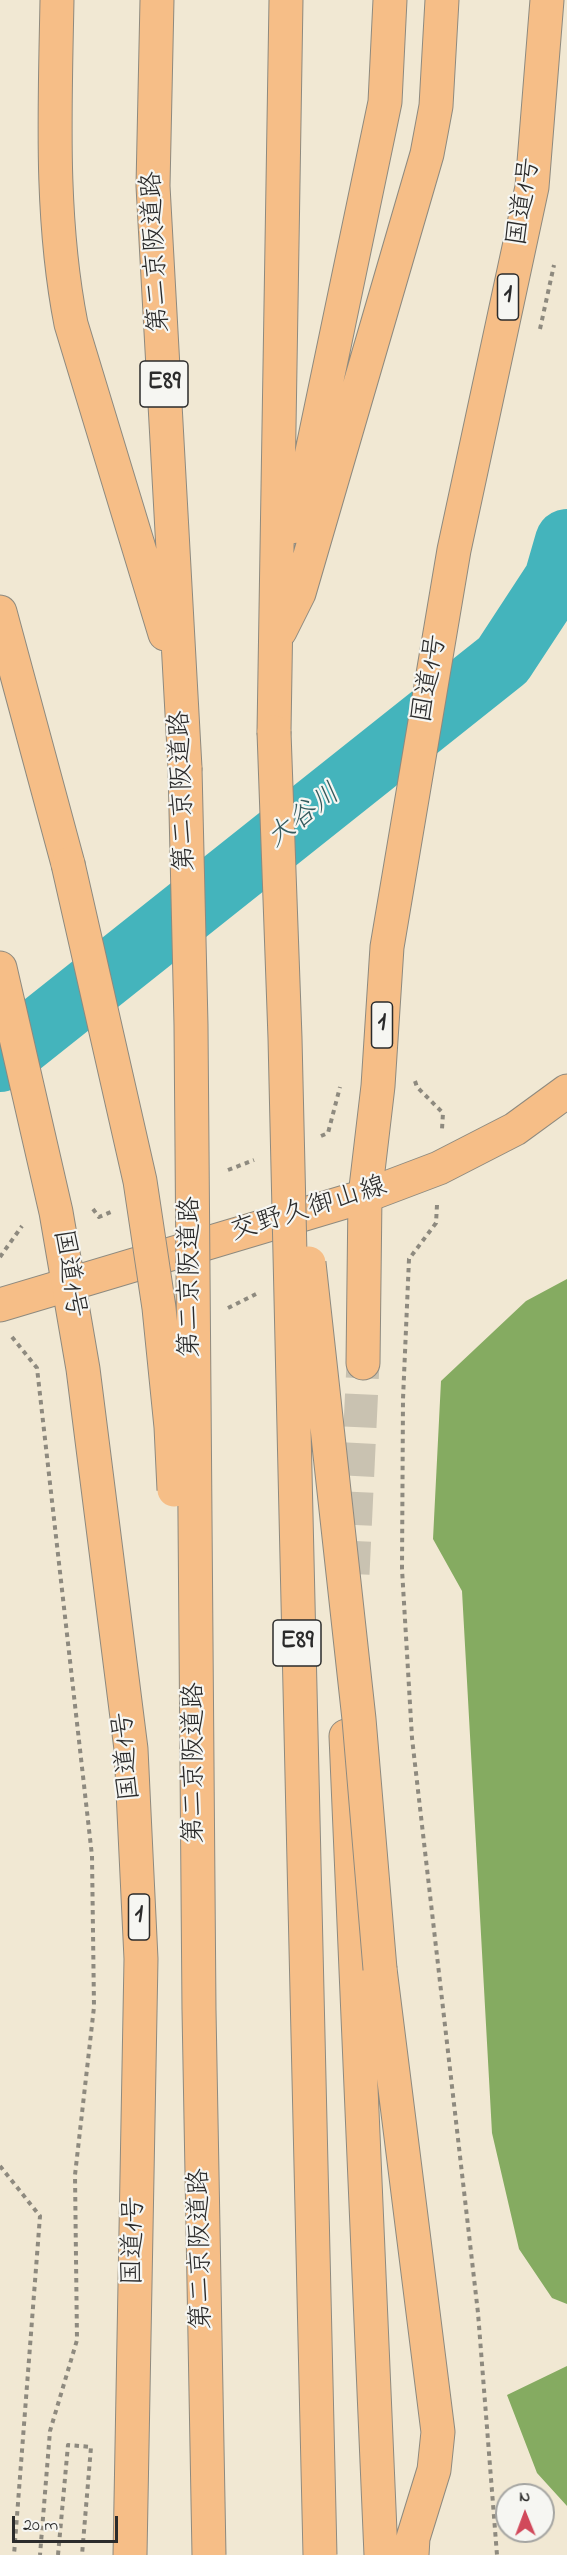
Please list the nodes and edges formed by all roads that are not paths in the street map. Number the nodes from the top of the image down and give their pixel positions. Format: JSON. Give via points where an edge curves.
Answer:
{"nodes":[{"id":1,"x":57,"y":0,"type":"edge"},
{"id":2,"x":157,"y":0,"type":"edge"},
{"id":3,"x":286,"y":0,"type":"edge"},
{"id":4,"x":390,"y":0,"type":"edge"},
{"id":5,"x":442,"y":0,"type":"edge"},
{"id":6,"x":547,"y":0,"type":"edge"},
{"id":7,"x":278,"y":555,"type":"junction"},
{"id":8,"x":0,"y":612,"type":"edge"},
{"id":9,"x":276,"y":638,"type":"junction"},
{"id":10,"x":182,"y":709,"type":"junction"},
{"id":11,"x":0,"y":968,"type":"edge"},
{"id":12,"x":285,"y":1038,"type":"junction"},
{"id":13,"x":567,"y":1091,"type":"edge"},
{"id":14,"x":365,"y":1196,"type":"junction"},
{"id":15,"x":68,"y":1284,"type":"junction"},
{"id":16,"x":4,"y":1318,"type":"edge"},
{"id":17,"x":363,"y":1363,"type":"tunnel mouth"},
{"id":18,"x":346,"y":1736,"type":"dead end"},
{"id":19,"x":199,"y":2010,"type":"junction"},
{"id":20,"x":130,"y":2555,"type":"edge"},
{"id":21,"x":209,"y":2555,"type":"edge"},
{"id":22,"x":320,"y":2555,"type":"edge"},
{"id":23,"x":381,"y":2555,"type":"edge"},
{"id":24,"x":411,"y":2555,"type":"edge"}],
"edges":[{"from":1,"to":10,"type":"main road","via":[[54,153],[64,288],[71,324],[166,637]]},
{"from":2,"to":10,"type":"main road","name":"第二京阪道路","number":"E89","via":[[153,186]]},
{"from":3,"to":7,"type":"main road","number":"E89"},
{"from":4,"to":7,"type":"main road","via":[[383,112],[304,490]]},
{"from":5,"to":9,"type":"main road","via":[[436,106],[427,154],[299,593]]},
{"from":6,"to":14,"type":"main road","name":"国道1号","number":"1","via":[[532,187],[447,591],[387,947],[378,1086]]},
{"from":7,"to":9,"type":"main road","number":"E89"},
{"from":8,"to":19,"type":"main road","bridge":true,"via":[[68,864],[140,1181],[159,1308],[171,1426]]},
{"from":9,"to":12,"type":"main road","number":"E89","bridge":true,"via":[[274,732]]},
{"from":10,"to":19,"type":"main road","name":"第二京阪道路","number":"E89","bridge":true,"via":[[192,1049]]},
{"from":11,"to":15,"type":"main road","name":"国道1号","number":"1","via":[[56,1212]]},
{"from":12,"to":22,"type":"main road","number":"E89","bridge":true},
{"from":12,"to":24,"type":"main road","bridge":true,"via":[[359,1719],[380,1969],[438,2432],[434,2470]]},
{"from":13,"to":14,"type":"main road","name":"交野久御山線","via":[[515,1129],[439,1168]]},
{"from":14,"to":15,"type":"main road","name":"交野久御山線"},
{"from":14,"to":17,"type":"main road","name":"国道1号","number":"1"},
{"from":15,"to":16,"type":"main road","name":"交野久御山線"},
{"from":15,"to":20,"type":"main road","name":"国道1号","number":"1","via":[[83,1369],[131,1749],[141,1959]]},
{"from":18,"to":23,"type":"main road"},
{"from":19,"to":21,"type":"main road","name":"第二京阪道路","number":"E89","bridge":true}]}
